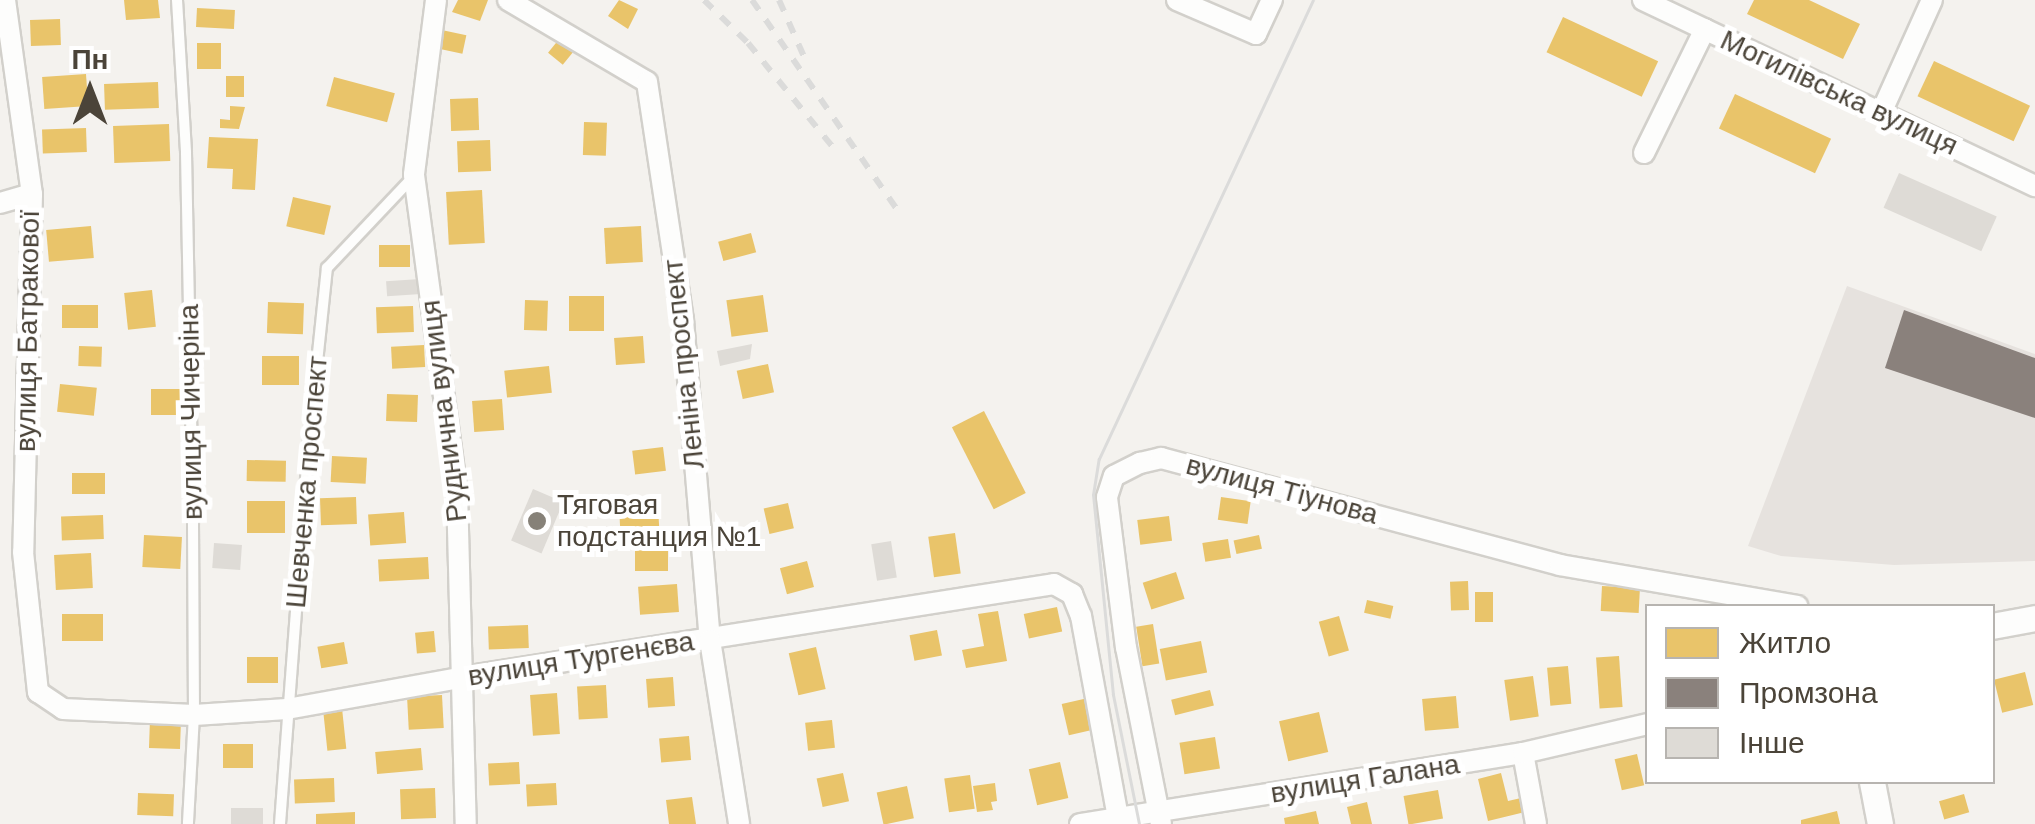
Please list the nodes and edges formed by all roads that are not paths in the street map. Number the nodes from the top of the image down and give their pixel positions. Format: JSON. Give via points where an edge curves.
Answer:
{"nodes":[{"id":1,"x":5,"y":0,"type":"edge"},
{"id":2,"x":177,"y":0,"type":"edge"},
{"id":3,"x":436,"y":0,"type":"edge"},
{"id":4,"x":508,"y":0,"type":"edge"},
{"id":5,"x":1176,"y":0,"type":"edge"},
{"id":6,"x":1272,"y":0,"type":"edge"},
{"id":7,"x":1643,"y":0,"type":"edge"},
{"id":8,"x":1932,"y":0,"type":"edge"},
{"id":9,"x":1705,"y":29,"type":"junction"},
{"id":10,"x":1880,"y":113,"type":"junction"},
{"id":11,"x":1644,"y":153,"type":"dead end"},
{"id":12,"x":414,"y":175,"type":"junction"},
{"id":13,"x":2035,"y":186,"type":"edge"},
{"id":14,"x":32,"y":194,"type":"junction"},
{"id":15,"x":0,"y":203,"type":"edge"},
{"id":16,"x":1786,"y":604,"type":"edge"},
{"id":17,"x":2035,"y":618,"type":"edge"},
{"id":18,"x":1995,"y":625,"type":"edge"},
{"id":19,"x":710,"y":640,"type":"junction"},
{"id":20,"x":464,"y":676,"type":"junction"},
{"id":21,"x":63,"y":709,"type":"joint"},
{"id":22,"x":287,"y":709,"type":"junction"},
{"id":23,"x":194,"y":715,"type":"junction"},
{"id":24,"x":1645,"y":725,"type":"edge"},
{"id":25,"x":1523,"y":752,"type":"junction"},
{"id":26,"x":1872,"y":784,"type":"edge"},
{"id":27,"x":1160,"y":818,"type":"edge"},
{"id":28,"x":1118,"y":821,"type":"edge"},
{"id":29,"x":188,"y":824,"type":"edge"},
{"id":30,"x":280,"y":824,"type":"edge"},
{"id":31,"x":466,"y":824,"type":"edge"},
{"id":32,"x":739,"y":824,"type":"edge"},
{"id":33,"x":1080,"y":824,"type":"edge"},
{"id":34,"x":1536,"y":824,"type":"edge"},
{"id":35,"x":1880,"y":824,"type":"edge"}],
"edges":[{"from":1,"to":14,"type":"street","name":"вулиця Батракової"},
{"from":2,"to":23,"type":"lane","name":"вулиця Чичеріна","via":[[187,173]]},
{"from":3,"to":12,"type":"street","name":"Руднична вулиця"},
{"from":4,"to":19,"type":"street","name":"Леніна проспект","via":[[647,82],[683,320]]},
{"from":5,"to":6,"type":"street","via":[[1256,34]]},
{"from":7,"to":9,"type":"street","name":"Могилівська вулиця"},
{"from":8,"to":10,"type":"street"},
{"from":9,"to":10,"type":"street","name":"Могилівська вулиця"},
{"from":9,"to":11,"type":"street"},
{"from":10,"to":13,"type":"street","name":"Могилівська вулиця"},
{"from":12,"to":20,"type":"street","name":"Руднична вулиця","via":[[457,491]]},
{"from":12,"to":22,"type":"lane","name":"Шевченка проспект","via":[[327,268]]},
{"from":14,"to":15,"type":"street"},
{"from":14,"to":21,"type":"street","name":"вулиця Батракової","via":[[23,552],[38,692]]},
{"from":16,"to":27,"type":"street","name":"вулиця Тіунова","via":[[1560,564],[1161,458],[1140,463],[1114,476],[1107,497],[1126,648]]},
{"from":17,"to":18,"type":"street"},
{"from":19,"to":20,"type":"street","name":"вулиця Тургенєва"},
{"from":19,"to":28,"type":"street","name":"вулиця Тургенєва","via":[[1054,584],[1072,594],[1081,616]]},
{"from":19,"to":32,"type":"street","name":"Леніна проспект"},
{"from":20,"to":22,"type":"street","name":"вулиця Тургенєва"},
{"from":20,"to":31,"type":"street","name":"Руднична вулиця"},
{"from":21,"to":23,"type":"street","name":"вулиця Тургенєва"},
{"from":22,"to":23,"type":"street","name":"вулиця Тургенєва"},
{"from":22,"to":30,"type":"lane","name":"Шевченка проспект"},
{"from":23,"to":29,"type":"lane","name":"вулиця Чичеріна"},
{"from":24,"to":25,"type":"street","name":"вулиця Галана"},
{"from":25,"to":27,"type":"street","name":"вулиця Галана"},
{"from":25,"to":34,"type":"street"},
{"from":26,"to":35,"type":"street"},
{"from":27,"to":28,"type":"street","name":"вулиця Галана"},
{"from":28,"to":33,"type":"street","name":"вулиця Галана"}]}
